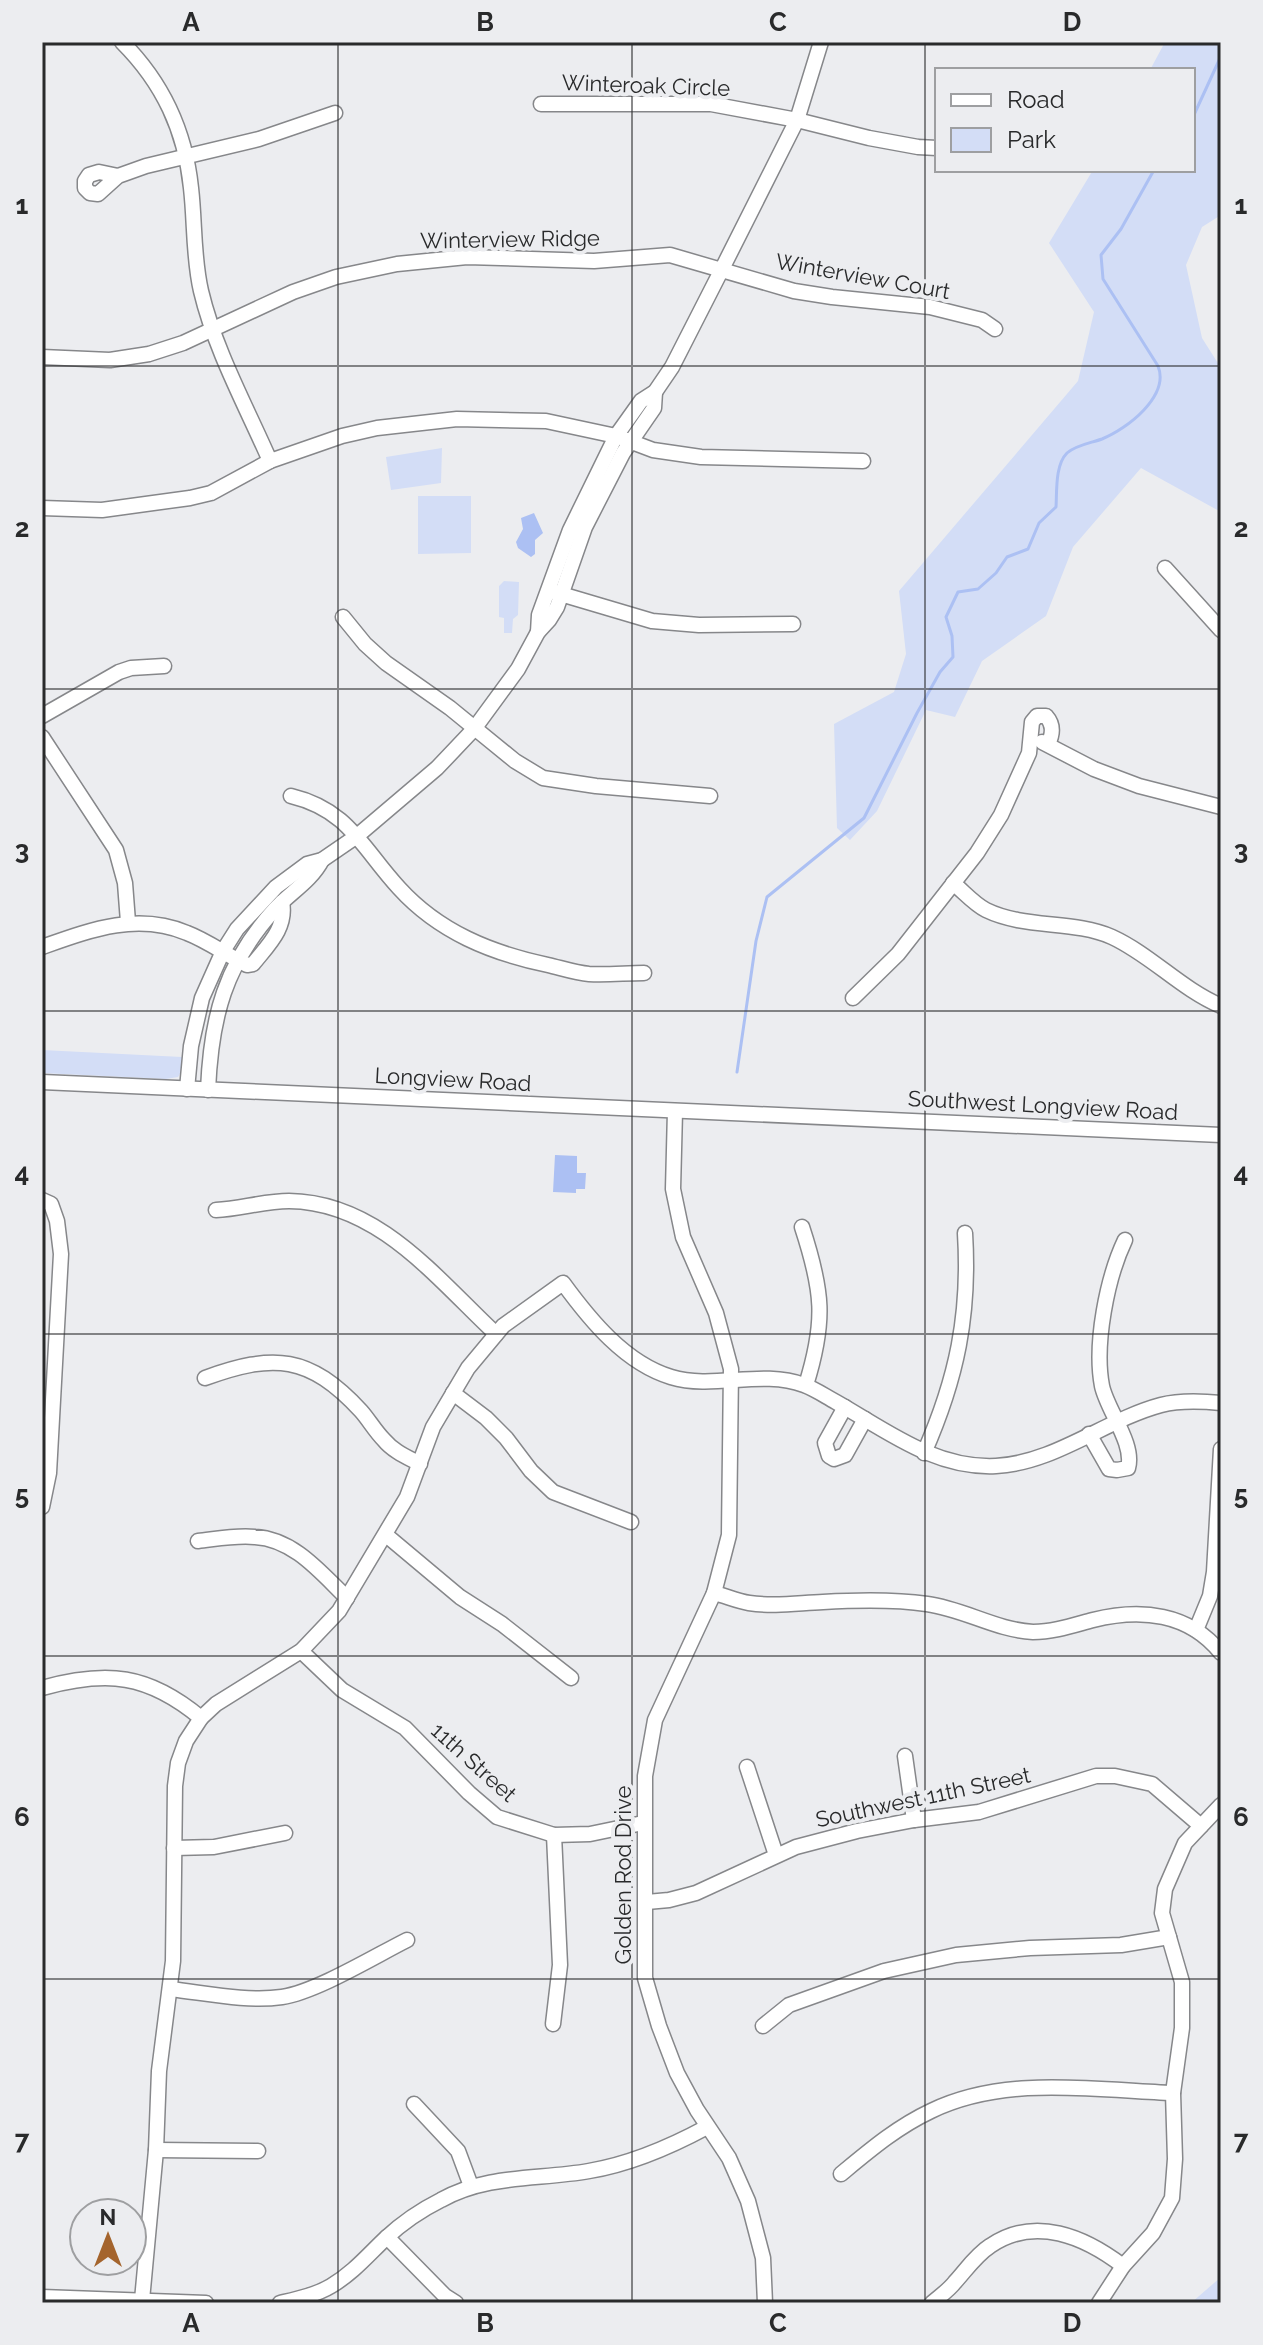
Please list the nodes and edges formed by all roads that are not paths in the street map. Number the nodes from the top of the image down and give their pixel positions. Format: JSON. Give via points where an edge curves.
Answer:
{"nodes":[{"id":1,"x":122,"y":42,"type":"edge"},
{"id":2,"x":821,"y":42,"type":"edge"},
{"id":3,"x":541,"y":104,"type":"dead end"},
{"id":4,"x":335,"y":113,"type":"dead end"},
{"id":5,"x":797,"y":120,"type":"junction"},
{"id":6,"x":935,"y":148,"type":"edge"},
{"id":7,"x":186,"y":156,"type":"junction"},
{"id":8,"x":118,"y":176,"type":"dead end"},
{"id":9,"x":722,"y":269,"type":"junction"},
{"id":10,"x":213,"y":329,"type":"junction"},
{"id":11,"x":995,"y":329,"type":"dead end"},
{"id":12,"x":42,"y":357,"type":"edge"},
{"id":13,"x":655,"y":392,"type":"junction"},
{"id":14,"x":616,"y":436,"type":"junction"},
{"id":15,"x":631,"y":441,"type":"junction"},
{"id":16,"x":270,"y":461,"type":"junction"},
{"id":17,"x":863,"y":461,"type":"dead end"},
{"id":18,"x":42,"y":508,"type":"edge"},
{"id":19,"x":1165,"y":568,"type":"dead end"},
{"id":20,"x":555,"y":592,"type":"junction"},
{"id":21,"x":343,"y":617,"type":"dead end"},
{"id":22,"x":793,"y":624,"type":"dead end"},
{"id":23,"x":1221,"y":630,"type":"edge"},
{"id":24,"x":164,"y":666,"type":"dead end"},
{"id":25,"x":42,"y":716,"type":"edge"},
{"id":26,"x":474,"y":729,"type":"junction"},
{"id":27,"x":42,"y":737,"type":"edge"},
{"id":28,"x":1048,"y":744,"type":"junction"},
{"id":29,"x":1029,"y":753,"type":"junction"},
{"id":30,"x":291,"y":796,"type":"dead end"},
{"id":31,"x":710,"y":796,"type":"dead end"},
{"id":32,"x":1221,"y":807,"type":"edge"},
{"id":33,"x":357,"y":836,"type":"junction"},
{"id":34,"x":322,"y":860,"type":"junction"},
{"id":35,"x":953,"y":883,"type":"junction"},
{"id":36,"x":128,"y":922,"type":"junction"},
{"id":37,"x":42,"y":947,"type":"edge"},
{"id":38,"x":223,"y":951,"type":"junction"},
{"id":39,"x":237,"y":960,"type":"junction"},
{"id":40,"x":644,"y":973,"type":"dead end"},
{"id":41,"x":853,"y":998,"type":"dead end"},
{"id":42,"x":1221,"y":1006,"type":"edge"},
{"id":43,"x":42,"y":1082,"type":"edge"},
{"id":44,"x":187,"y":1089,"type":"junction"},
{"id":45,"x":208,"y":1090,"type":"junction"},
{"id":46,"x":675,"y":1111,"type":"junction"},
{"id":47,"x":862,"y":1119,"type":"joint"},
{"id":48,"x":1221,"y":1135,"type":"edge"},
{"id":49,"x":46,"y":1202,"type":"edge"},
{"id":50,"x":216,"y":1210,"type":"dead end"},
{"id":51,"x":802,"y":1227,"type":"dead end"},
{"id":52,"x":965,"y":1233,"type":"dead end"},
{"id":53,"x":1125,"y":1240,"type":"dead end"},
{"id":54,"x":496,"y":1334,"type":"junction"},
{"id":55,"x":205,"y":1378,"type":"dead end"},
{"id":56,"x":731,"y":1379,"type":"junction"},
{"id":57,"x":806,"y":1385,"type":"junction"},
{"id":58,"x":453,"y":1393,"type":"junction"},
{"id":59,"x":48,"y":1398,"type":"edge"},
{"id":60,"x":1221,"y":1403,"type":"edge"},
{"id":61,"x":845,"y":1407,"type":"junction"},
{"id":62,"x":865,"y":1419,"type":"junction"},
{"id":63,"x":1117,"y":1422,"type":"junction"},
{"id":64,"x":1089,"y":1434,"type":"junction"},
{"id":65,"x":1221,"y":1449,"type":"edge"},
{"id":66,"x":924,"y":1453,"type":"junction"},
{"id":67,"x":420,"y":1464,"type":"junction"},
{"id":68,"x":42,"y":1507,"type":"edge"},
{"id":69,"x":631,"y":1522,"type":"dead end"},
{"id":70,"x":386,"y":1535,"type":"junction"},
{"id":71,"x":198,"y":1541,"type":"dead end"},
{"id":72,"x":1218,"y":1543,"type":"edge"},
{"id":73,"x":714,"y":1593,"type":"junction"},
{"id":74,"x":347,"y":1598,"type":"junction"},
{"id":75,"x":1196,"y":1630,"type":"junction"},
{"id":76,"x":301,"y":1651,"type":"junction"},
{"id":77,"x":1221,"y":1653,"type":"edge"},
{"id":78,"x":571,"y":1678,"type":"dead end"},
{"id":79,"x":42,"y":1688,"type":"edge"},
{"id":80,"x":201,"y":1718,"type":"junction"},
{"id":81,"x":905,"y":1756,"type":"dead end"},
{"id":82,"x":747,"y":1767,"type":"dead end"},
{"id":83,"x":1221,"y":1805,"type":"edge"},
{"id":84,"x":914,"y":1820,"type":"junction"},
{"id":85,"x":643,"y":1823,"type":"junction"},
{"id":86,"x":1201,"y":1826,"type":"junction"},
{"id":87,"x":285,"y":1833,"type":"dead end"},
{"id":88,"x":554,"y":1835,"type":"junction"},
{"id":89,"x":174,"y":1848,"type":"junction"},
{"id":90,"x":776,"y":1855,"type":"junction"},
{"id":91,"x":647,"y":1902,"type":"junction"},
{"id":92,"x":1169,"y":1937,"type":"junction"},
{"id":93,"x":407,"y":1940,"type":"dead end"},
{"id":94,"x":170,"y":1989,"type":"junction"},
{"id":95,"x":553,"y":2024,"type":"dead end"},
{"id":96,"x":763,"y":2026,"type":"dead end"},
{"id":97,"x":1173,"y":2093,"type":"junction"},
{"id":98,"x":414,"y":2104,"type":"dead end"},
{"id":99,"x":707,"y":2127,"type":"junction"},
{"id":100,"x":156,"y":2150,"type":"junction"},
{"id":101,"x":258,"y":2151,"type":"dead end"},
{"id":102,"x":841,"y":2174,"type":"dead end"},
{"id":103,"x":471,"y":2186,"type":"junction"},
{"id":104,"x":387,"y":2237,"type":"junction"},
{"id":105,"x":1123,"y":2266,"type":"junction"},
{"id":106,"x":42,"y":2297,"type":"edge"},
{"id":107,"x":142,"y":2300,"type":"junction"},
{"id":108,"x":206,"y":2303,"type":"edge"},
{"id":109,"x":280,"y":2303,"type":"edge"},
{"id":110,"x":456,"y":2303,"type":"edge"},
{"id":111,"x":765,"y":2303,"type":"edge"},
{"id":112,"x":932,"y":2303,"type":"edge"},
{"id":113,"x":1099,"y":2303,"type":"edge"}],
"edges":[{"from":1,"to":7,"type":"street","via":[[164,94]]},
{"from":2,"to":5,"type":"street"},
{"from":3,"to":5,"type":"street","name":"Winteroak Circle","via":[[711,104]]},
{"from":4,"to":7,"type":"street"},
{"from":5,"to":6,"type":"street","name":"Winteroak Circle"},
{"from":5,"to":9,"type":"street"},
{"from":7,"to":8,"type":"street"},
{"from":7,"to":10,"type":"street","via":[[198,274]]},
{"from":9,"to":10,"type":"street","name":"Winterview Ridge","via":[[658,254],[594,261],[423,260],[325,281]]},
{"from":9,"to":11,"type":"street","name":"Winterview Court","via":[[794,291],[930,307],[982,320]]},
{"from":9,"to":13,"type":"street"},
{"from":10,"to":12,"type":"street","name":"Winterview Ridge","via":[[166,350],[130,357]]},
{"from":10,"to":16,"type":"street"},
{"from":13,"to":14,"type":"street","via":[[641,401]]},
{"from":13,"to":15,"type":"street","via":[[654,408]]},
{"from":14,"to":15,"type":"street"},
{"from":14,"to":16,"type":"street","via":[[546,421],[457,419],[377,428]]},
{"from":14,"to":20,"type":"street","via":[[570,530]]},
{"from":15,"to":17,"type":"street","via":[[701,457]]},
{"from":15,"to":20,"type":"street"},
{"from":16,"to":18,"type":"street","via":[[211,493],[150,506]]},
{"from":19,"to":23,"type":"street"},
{"from":20,"to":22,"type":"street","via":[[652,621]]},
{"from":20,"to":26,"type":"street","via":[[549,620]]},
{"from":21,"to":26,"type":"street","via":[[386,663]]},
{"from":24,"to":25,"type":"street","via":[[119,672]]},
{"from":26,"to":31,"type":"street","via":[[543,778]]},
{"from":26,"to":33,"type":"street"},
{"from":27,"to":36,"type":"street","via":[[116,850]]},
{"from":28,"to":29,"type":"street","via":[[1035,744]]},
{"from":28,"to":29,"type":"street","via":[[1052,723],[1037,716]]},
{"from":28,"to":32,"type":"street","via":[[1139,786]]},
{"from":29,"to":35,"type":"street","via":[[1001,815]]},
{"from":30,"to":33,"type":"street","via":[[317,802]]},
{"from":33,"to":34,"type":"street"},
{"from":33,"to":40,"type":"street","via":[[429,917],[494,952],[586,974]]},
{"from":34,"to":38,"type":"street","via":[[307,864],[276,887]]},
{"from":34,"to":39,"type":"street","via":[[316,873],[257,930]]},
{"from":35,"to":41,"type":"street","via":[[898,954]]},
{"from":35,"to":42,"type":"street","via":[[985,909],[1112,937]]},
{"from":36,"to":37,"type":"street"},
{"from":36,"to":38,"type":"street","via":[[182,931]]},
{"from":38,"to":39,"type":"street"},
{"from":38,"to":44,"type":"street","via":[[202,998]]},
{"from":39,"to":45,"type":"street","via":[[217,1007]]},
{"from":43,"to":44,"type":"street","name":"Longview Road"},
{"from":44,"to":45,"type":"street","name":"Longview Road"},
{"from":45,"to":46,"type":"street","name":"Longview Road"},
{"from":46,"to":47,"type":"street","name":"Longview Road"},
{"from":46,"to":56,"type":"street","name":"Golden Rod Drive","via":[[673,1189],[683,1237],[716,1313]]},
{"from":47,"to":48,"type":"street","name":"Southwest Longview Road"},
{"from":49,"to":59,"type":"street","via":[[57,1221],[61,1254]]},
{"from":50,"to":54,"type":"street","via":[[288,1201],[358,1216],[391,1235]]},
{"from":51,"to":57,"type":"street","via":[[817,1272],[821,1311]]},
{"from":52,"to":66,"type":"street","via":[[967,1292],[959,1355]]},
{"from":53,"to":63,"type":"street","via":[[1107,1288],[1100,1369]]},
{"from":54,"to":56,"type":"street","via":[[563,1283],[609,1338],[641,1361],[671,1377]]},
{"from":54,"to":58,"type":"street"},
{"from":55,"to":67,"type":"street","via":[[263,1362],[305,1367],[337,1388],[395,1451]]},
{"from":56,"to":57,"type":"street","via":[[776,1378]]},
{"from":56,"to":73,"type":"street","name":"Golden Rod Drive","via":[[729,1535]]},
{"from":57,"to":61,"type":"street"},
{"from":58,"to":67,"type":"street"},
{"from":58,"to":69,"type":"street","via":[[486,1418],[553,1492]]},
{"from":59,"to":68,"type":"street","via":[[49,1473]]},
{"from":60,"to":63,"type":"street","via":[[1168,1403]]},
{"from":61,"to":62,"type":"street"},
{"from":61,"to":62,"type":"street","via":[[825,1443],[829,1456],[845,1455]]},
{"from":62,"to":66,"type":"street"},
{"from":63,"to":64,"type":"street"},
{"from":63,"to":64,"type":"street","via":[[1129,1453],[1128,1468],[1109,1469]]},
{"from":64,"to":66,"type":"street","via":[[1042,1455],[999,1466],[955,1463]]},
{"from":65,"to":72,"type":"street"},
{"from":67,"to":70,"type":"street"},
{"from":70,"to":74,"type":"street"},
{"from":70,"to":78,"type":"street"},
{"from":71,"to":74,"type":"street","via":[[256,1536],[280,1542]]},
{"from":72,"to":75,"type":"street","via":[[1210,1596]]},
{"from":73,"to":75,"type":"street","via":[[748,1603],[927,1604],[1026,1631],[1134,1613],[1171,1618]]},
{"from":73,"to":85,"type":"street","name":"Golden Rod Drive","via":[[655,1720]]},
{"from":74,"to":76,"type":"street"},
{"from":75,"to":77,"type":"street"},
{"from":76,"to":80,"type":"street"},
{"from":76,"to":88,"type":"street","name":"11th Street","via":[[342,1690],[405,1728],[497,1817]]},
{"from":79,"to":80,"type":"street","via":[[77,1678],[110,1677],[152,1686]]},
{"from":80,"to":89,"type":"street","via":[[178,1763]]},
{"from":81,"to":84,"type":"street"},
{"from":82,"to":90,"type":"street"},
{"from":83,"to":86,"type":"street"},
{"from":84,"to":86,"type":"street","name":"Southwest 11th Street","via":[[979,1812],[1096,1776],[1115,1776],[1152,1784]]},
{"from":84,"to":90,"type":"street","name":"Southwest 11th Street"},
{"from":85,"to":88,"type":"street","name":"11th Street"},
{"from":85,"to":91,"type":"street","name":"Golden Rod Drive"},
{"from":86,"to":92,"type":"street","via":[[1185,1843],[1165,1889],[1162,1913]]},
{"from":87,"to":89,"type":"street","via":[[214,1847]]},
{"from":88,"to":95,"type":"street","via":[[560,1965]]},
{"from":89,"to":94,"type":"street"},
{"from":90,"to":91,"type":"street","name":"Southwest 11th Street","via":[[696,1893]]},
{"from":91,"to":99,"type":"street","name":"Golden Rod Drive","via":[[645,1978],[677,2073]]},
{"from":92,"to":96,"type":"street","via":[[956,1955],[884,1971],[789,2005]]},
{"from":92,"to":97,"type":"street","via":[[1182,1982]]},
{"from":93,"to":94,"type":"street","via":[[284,1997]]},
{"from":94,"to":100,"type":"street"},
{"from":97,"to":102,"type":"street","via":[[1026,2087],[981,2094],[921,2116],[886,2136]]},
{"from":97,"to":105,"type":"street","via":[[1172,2198],[1153,2233]]},
{"from":98,"to":103,"type":"street","via":[[458,2151]]},
{"from":99,"to":103,"type":"street","via":[[626,2163]]},
{"from":99,"to":111,"type":"street","name":"Golden Rod Drive","via":[[729,2158],[748,2201],[763,2258]]},
{"from":100,"to":101,"type":"street"},
{"from":100,"to":107,"type":"street"},
{"from":103,"to":104,"type":"street","via":[[415,2215]]},
{"from":104,"to":109,"type":"street","via":[[328,2288]]},
{"from":104,"to":110,"type":"street"},
{"from":105,"to":112,"type":"street","via":[[1071,2234],[1013,2234],[990,2246]]},
{"from":105,"to":113,"type":"street"},
{"from":106,"to":107,"type":"street"},
{"from":107,"to":108,"type":"street"}]}
